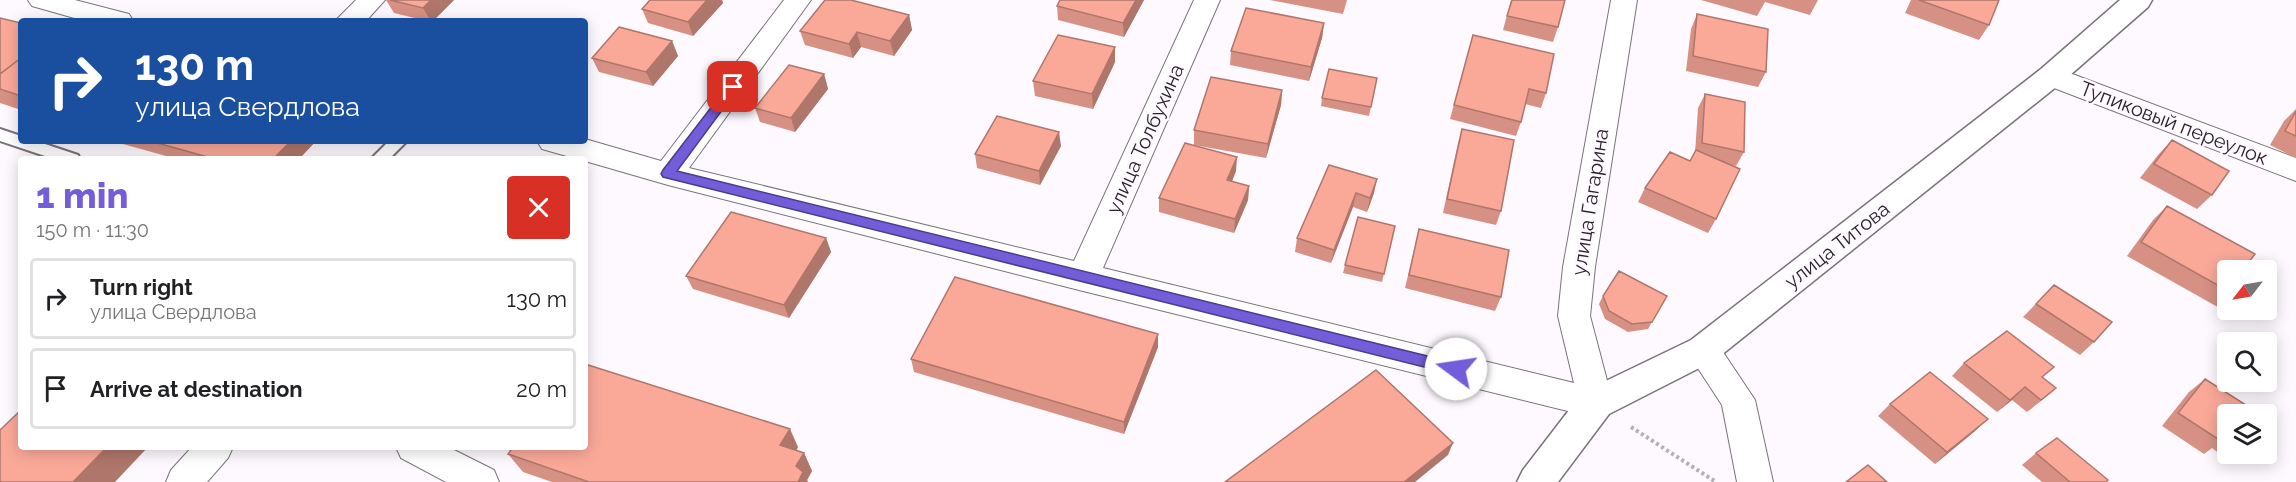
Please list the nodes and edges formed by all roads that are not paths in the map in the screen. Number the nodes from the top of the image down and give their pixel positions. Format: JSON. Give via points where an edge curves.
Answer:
{"nodes":[{"id":1,"x":41,"y":0,"type":"edge"},
{"id":2,"x":372,"y":0,"type":"edge"},
{"id":3,"x":798,"y":0,"type":"edge"},
{"id":4,"x":1207,"y":0,"type":"edge"},
{"id":5,"x":1624,"y":0,"type":"edge"},
{"id":6,"x":2138,"y":0,"type":"edge"},
{"id":7,"x":108,"y":18,"type":"edge"},
{"id":8,"x":352,"y":18,"type":"edge"},
{"id":9,"x":2052,"y":76,"type":"junction"},
{"id":10,"x":0,"y":135,"type":"edge"},
{"id":11,"x":18,"y":141,"type":"edge"},
{"id":12,"x":27,"y":144,"type":"edge"},
{"id":13,"x":396,"y":144,"type":"edge"},
{"id":14,"x":563,"y":144,"type":"edge"},
{"id":15,"x":63,"y":156,"type":"edge"},
{"id":16,"x":383,"y":156,"type":"edge"},
{"id":17,"x":2296,"y":170,"type":"edge"},
{"id":18,"x":668,"y":174,"type":"junction"},
{"id":19,"x":1083,"y":278,"type":"junction"},
{"id":20,"x":1703,"y":350,"type":"junction"},
{"id":21,"x":1596,"y":403,"type":"junction"},
{"id":22,"x":212,"y":450,"type":"edge"},
{"id":23,"x":420,"y":450,"type":"edge"},
{"id":24,"x":184,"y":482,"type":"edge"},
{"id":25,"x":481,"y":482,"type":"edge"},
{"id":26,"x":1536,"y":482,"type":"edge"},
{"id":27,"x":1755,"y":482,"type":"edge"}],
"edges":[{"from":1,"to":7,"type":"street"},
{"from":2,"to":8,"type":"street"},
{"from":3,"to":18,"type":"street"},
{"from":4,"to":19,"type":"street","name":"улица Толбухина"},
{"from":5,"to":21,"type":"street","name":"улица Гагарина","via":[[1574,316]]},
{"from":6,"to":9,"type":"street","name":"улица Титова"},
{"from":9,"to":17,"type":"street","name":"Тупиковый переулок"},
{"from":9,"to":20,"type":"street","name":"улица Титова"},
{"from":10,"to":11,"type":"lane"},
{"from":12,"to":15,"type":"lane"},
{"from":13,"to":16,"type":"lane"},
{"from":14,"to":18,"type":"street"},
{"from":18,"to":19,"type":"street"},
{"from":19,"to":21,"type":"street"},
{"from":20,"to":21,"type":"street","name":"улица Титова"},
{"from":20,"to":27,"type":"street","via":[[1738,400]]},
{"from":21,"to":26,"type":"street","name":"улица Титова"},
{"from":22,"to":24,"type":"street"},
{"from":23,"to":25,"type":"street"}]}
